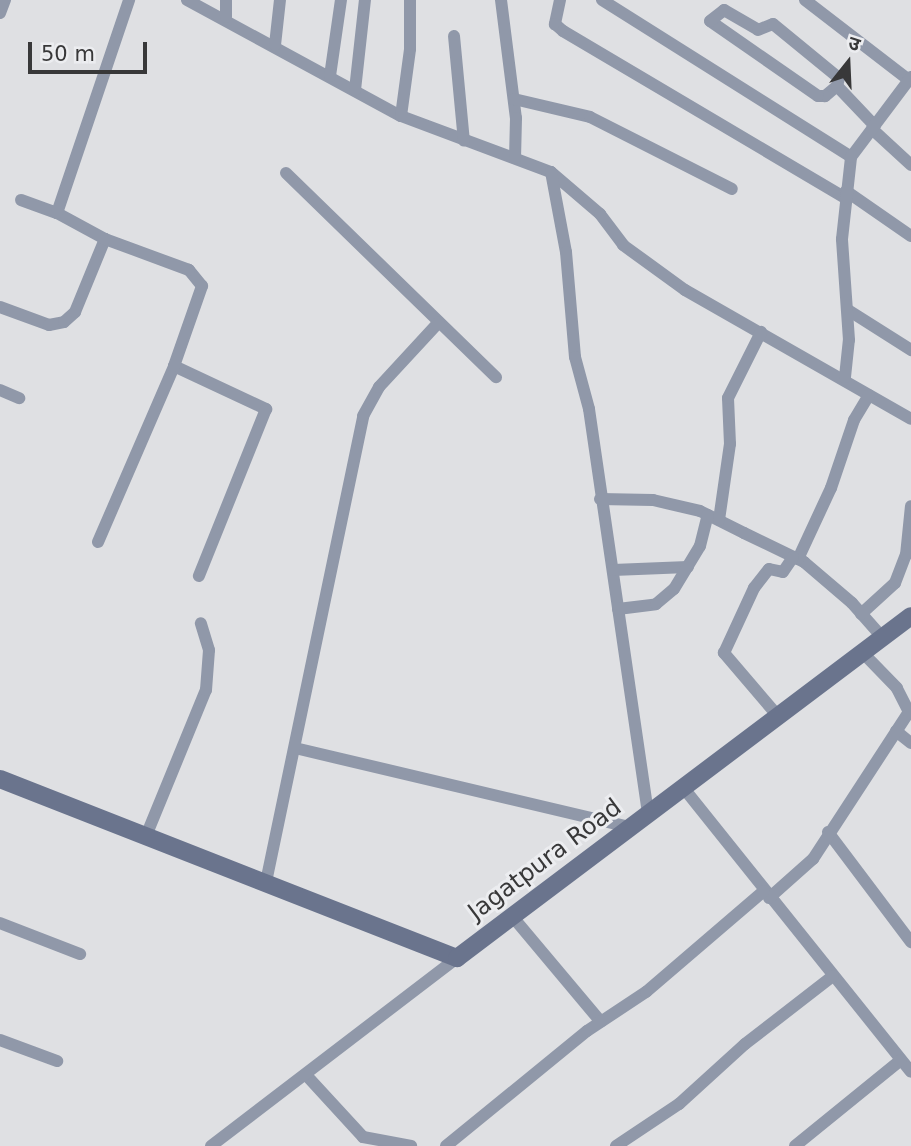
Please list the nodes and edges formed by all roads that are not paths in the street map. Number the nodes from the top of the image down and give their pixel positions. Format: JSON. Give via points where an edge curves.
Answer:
{"nodes":[{"id":1,"x":5,"y":0,"type":"edge"},
{"id":2,"x":129,"y":0,"type":"edge"},
{"id":3,"x":187,"y":0,"type":"edge"},
{"id":4,"x":226,"y":0,"type":"edge"},
{"id":5,"x":280,"y":0,"type":"edge"},
{"id":6,"x":341,"y":0,"type":"edge"},
{"id":7,"x":365,"y":0,"type":"edge"},
{"id":8,"x":410,"y":0,"type":"edge"},
{"id":9,"x":502,"y":0,"type":"edge"},
{"id":10,"x":560,"y":0,"type":"edge"},
{"id":11,"x":602,"y":0,"type":"edge"},
{"id":12,"x":805,"y":0,"type":"edge"},
{"id":13,"x":0,"y":13,"type":"edge"},
{"id":14,"x":226,"y":18,"type":"junction"},
{"id":15,"x":454,"y":36,"type":"dead end"},
{"id":16,"x":275,"y":45,"type":"junction"},
{"id":17,"x":330,"y":76,"type":"junction"},
{"id":18,"x":910,"y":79,"type":"edge"},
{"id":19,"x":837,"y":86,"type":"junction"},
{"id":20,"x":355,"y":90,"type":"junction"},
{"id":21,"x":514,"y":99,"type":"junction"},
{"id":22,"x":401,"y":117,"type":"junction"},
{"id":23,"x":873,"y":127,"type":"junction"},
{"id":24,"x":464,"y":141,"type":"junction"},
{"id":25,"x":851,"y":157,"type":"junction"},
{"id":26,"x":515,"y":158,"type":"junction"},
{"id":27,"x":911,"y":166,"type":"edge"},
{"id":28,"x":551,"y":172,"type":"junction"},
{"id":29,"x":286,"y":173,"type":"dead end"},
{"id":30,"x":732,"y":189,"type":"dead end"},
{"id":31,"x":845,"y":194,"type":"junction"},
{"id":32,"x":21,"y":200,"type":"dead end"},
{"id":33,"x":57,"y":213,"type":"junction"},
{"id":34,"x":911,"y":236,"type":"edge"},
{"id":35,"x":105,"y":239,"type":"junction"},
{"id":36,"x":0,"y":307,"type":"edge"},
{"id":37,"x":848,"y":310,"type":"junction"},
{"id":38,"x":439,"y":322,"type":"junction"},
{"id":39,"x":761,"y":332,"type":"junction"},
{"id":40,"x":911,"y":350,"type":"edge"},
{"id":41,"x":174,"y":366,"type":"junction"},
{"id":42,"x":496,"y":377,"type":"dead end"},
{"id":43,"x":845,"y":377,"type":"junction"},
{"id":44,"x":0,"y":390,"type":"edge"},
{"id":45,"x":869,"y":395,"type":"junction"},
{"id":46,"x":19,"y":398,"type":"dead end"},
{"id":47,"x":911,"y":419,"type":"edge"},
{"id":48,"x":600,"y":499,"type":"junction"},
{"id":49,"x":911,"y":506,"type":"edge"},
{"id":50,"x":713,"y":518,"type":"junction"},
{"id":51,"x":98,"y":542,"type":"dead end"},
{"id":52,"x":795,"y":558,"type":"junction"},
{"id":53,"x":688,"y":567,"type":"junction"},
{"id":54,"x":613,"y":570,"type":"junction"},
{"id":55,"x":199,"y":576,"type":"dead end"},
{"id":56,"x":618,"y":609,"type":"junction"},
{"id":57,"x":861,"y":614,"type":"junction"},
{"id":58,"x":911,"y":616,"type":"edge"},
{"id":59,"x":201,"y":623,"type":"dead end"},
{"id":60,"x":882,"y":637,"type":"junction"},
{"id":61,"x":862,"y":652,"type":"junction"},
{"id":62,"x":777,"y":715,"type":"junction"},
{"id":63,"x":895,"y":731,"type":"junction"},
{"id":64,"x":911,"y":743,"type":"edge"},
{"id":65,"x":295,"y":748,"type":"junction"},
{"id":66,"x":0,"y":779,"type":"edge"},
{"id":67,"x":682,"y":786,"type":"junction"},
{"id":68,"x":648,"y":812,"type":"junction"},
{"id":69,"x":630,"y":827,"type":"junction"},
{"id":70,"x":828,"y":832,"type":"junction"},
{"id":71,"x":146,"y":836,"type":"junction"},
{"id":72,"x":266,"y":882,"type":"junction"},
{"id":73,"x":767,"y":894,"type":"junction"},
{"id":74,"x":512,"y":916,"type":"junction"},
{"id":75,"x":0,"y":923,"type":"edge"},
{"id":76,"x":911,"y":940,"type":"edge"},
{"id":77,"x":80,"y":954,"type":"dead end"},
{"id":78,"x":457,"y":958,"type":"junction"},
{"id":79,"x":833,"y":976,"type":"junction"},
{"id":80,"x":601,"y":1022,"type":"junction"},
{"id":81,"x":0,"y":1040,"type":"edge"},
{"id":82,"x":901,"y":1060,"type":"junction"},
{"id":83,"x":57,"y":1061,"type":"dead end"},
{"id":84,"x":911,"y":1072,"type":"edge"},
{"id":85,"x":307,"y":1076,"type":"junction"},
{"id":86,"x":366,"y":1141,"type":"edge"},
{"id":87,"x":211,"y":1146,"type":"edge"},
{"id":88,"x":411,"y":1146,"type":"edge"},
{"id":89,"x":446,"y":1146,"type":"edge"},
{"id":90,"x":617,"y":1146,"type":"edge"},
{"id":91,"x":795,"y":1146,"type":"edge"}],
"edges":[{"from":1,"to":13,"type":"street"},
{"from":2,"to":33,"type":"street"},
{"from":3,"to":14,"type":"street"},
{"from":4,"to":14,"type":"street"},
{"from":5,"to":16,"type":"street"},
{"from":6,"to":17,"type":"street"},
{"from":7,"to":20,"type":"street"},
{"from":8,"to":22,"type":"street","via":[[410,49]]},
{"from":9,"to":21,"type":"street"},
{"from":10,"to":31,"type":"street","via":[[555,24],[563,31]]},
{"from":11,"to":25,"type":"street"},
{"from":12,"to":18,"type":"street"},
{"from":14,"to":16,"type":"street"},
{"from":15,"to":24,"type":"street"},
{"from":16,"to":17,"type":"street"},
{"from":17,"to":20,"type":"street"},
{"from":18,"to":23,"type":"street"},
{"from":19,"to":19,"type":"street","via":[[818,96],[710,21],[724,10],[758,30],[773,24],[839,78]]},
{"from":19,"to":23,"type":"street"},
{"from":20,"to":22,"type":"street"},
{"from":21,"to":26,"type":"street"},
{"from":21,"to":30,"type":"street","via":[[590,117]]},
{"from":22,"to":24,"type":"street"},
{"from":23,"to":25,"type":"street"},
{"from":23,"to":27,"type":"street"},
{"from":24,"to":26,"type":"street"},
{"from":25,"to":31,"type":"street"},
{"from":26,"to":28,"type":"street"},
{"from":28,"to":39,"type":"street","via":[[600,215],[623,245],[685,290]]},
{"from":28,"to":48,"type":"street"},
{"from":29,"to":38,"type":"street"},
{"from":31,"to":34,"type":"street"},
{"from":31,"to":37,"type":"street","via":[[841,268]]},
{"from":32,"to":33,"type":"street"},
{"from":33,"to":35,"type":"street"},
{"from":35,"to":36,"type":"street","via":[[75,312],[64,322],[48,325]]},
{"from":35,"to":41,"type":"street","via":[[189,270],[202,286]]},
{"from":37,"to":40,"type":"street"},
{"from":37,"to":43,"type":"street"},
{"from":38,"to":42,"type":"street"},
{"from":38,"to":65,"type":"street","via":[[379,387],[363,416]]},
{"from":39,"to":43,"type":"street"},
{"from":39,"to":50,"type":"street","via":[[728,398],[730,444]]},
{"from":41,"to":51,"type":"street"},
{"from":41,"to":55,"type":"street","via":[[266,409]]},
{"from":43,"to":45,"type":"street"},
{"from":44,"to":46,"type":"street"},
{"from":45,"to":47,"type":"street"},
{"from":45,"to":52,"type":"street","via":[[845,441],[831,488]]},
{"from":48,"to":50,"type":"street","via":[[653,500]]},
{"from":48,"to":54,"type":"street"},
{"from":49,"to":57,"type":"street","via":[[906,555],[895,583]]},
{"from":50,"to":52,"type":"street"},
{"from":50,"to":53,"type":"street"},
{"from":52,"to":57,"type":"street"},
{"from":52,"to":62,"type":"street","via":[[783,572],[769,569],[754,588],[724,653]]},
{"from":53,"to":54,"type":"street"},
{"from":53,"to":56,"type":"street","via":[[674,589],[656,604]]},
{"from":54,"to":56,"type":"street"},
{"from":56,"to":68,"type":"street"},
{"from":57,"to":60,"type":"street"},
{"from":58,"to":60,"type":"street","name":"Jagatpura Road"},
{"from":59,"to":71,"type":"street","via":[[209,650],[206,690]]},
{"from":60,"to":61,"type":"street","name":"Jagatpura Road"},
{"from":61,"to":62,"type":"street","name":"Jagatpura Road"},
{"from":61,"to":63,"type":"street","via":[[897,688],[909,712]]},
{"from":62,"to":67,"type":"street","name":"Jagatpura Road"},
{"from":63,"to":64,"type":"street"},
{"from":63,"to":70,"type":"street"},
{"from":65,"to":69,"type":"street"},
{"from":65,"to":72,"type":"street"},
{"from":66,"to":71,"type":"street"},
{"from":67,"to":68,"type":"street","name":"Jagatpura Road"},
{"from":67,"to":73,"type":"street"},
{"from":68,"to":69,"type":"street","name":"Jagatpura Road"},
{"from":69,"to":74,"type":"street","name":"Jagatpura Road"},
{"from":70,"to":73,"type":"street","via":[[813,859]]},
{"from":70,"to":76,"type":"street"},
{"from":71,"to":72,"type":"street"},
{"from":72,"to":78,"type":"street"},
{"from":73,"to":79,"type":"street"},
{"from":73,"to":80,"type":"street","via":[[646,992]]},
{"from":74,"to":78,"type":"street","name":"Jagatpura Road"},
{"from":74,"to":80,"type":"street"},
{"from":75,"to":77,"type":"street"},
{"from":78,"to":85,"type":"street","name":"Jagatpura Road"},
{"from":79,"to":82,"type":"street"},
{"from":79,"to":90,"type":"street","via":[[745,1044],[678,1104]]},
{"from":80,"to":89,"type":"street"},
{"from":81,"to":83,"type":"street"},
{"from":82,"to":84,"type":"street"},
{"from":82,"to":91,"type":"street"},
{"from":85,"to":86,"type":"street"},
{"from":85,"to":87,"type":"street","name":"Jagatpura Road"},
{"from":86,"to":88,"type":"street"}]}
